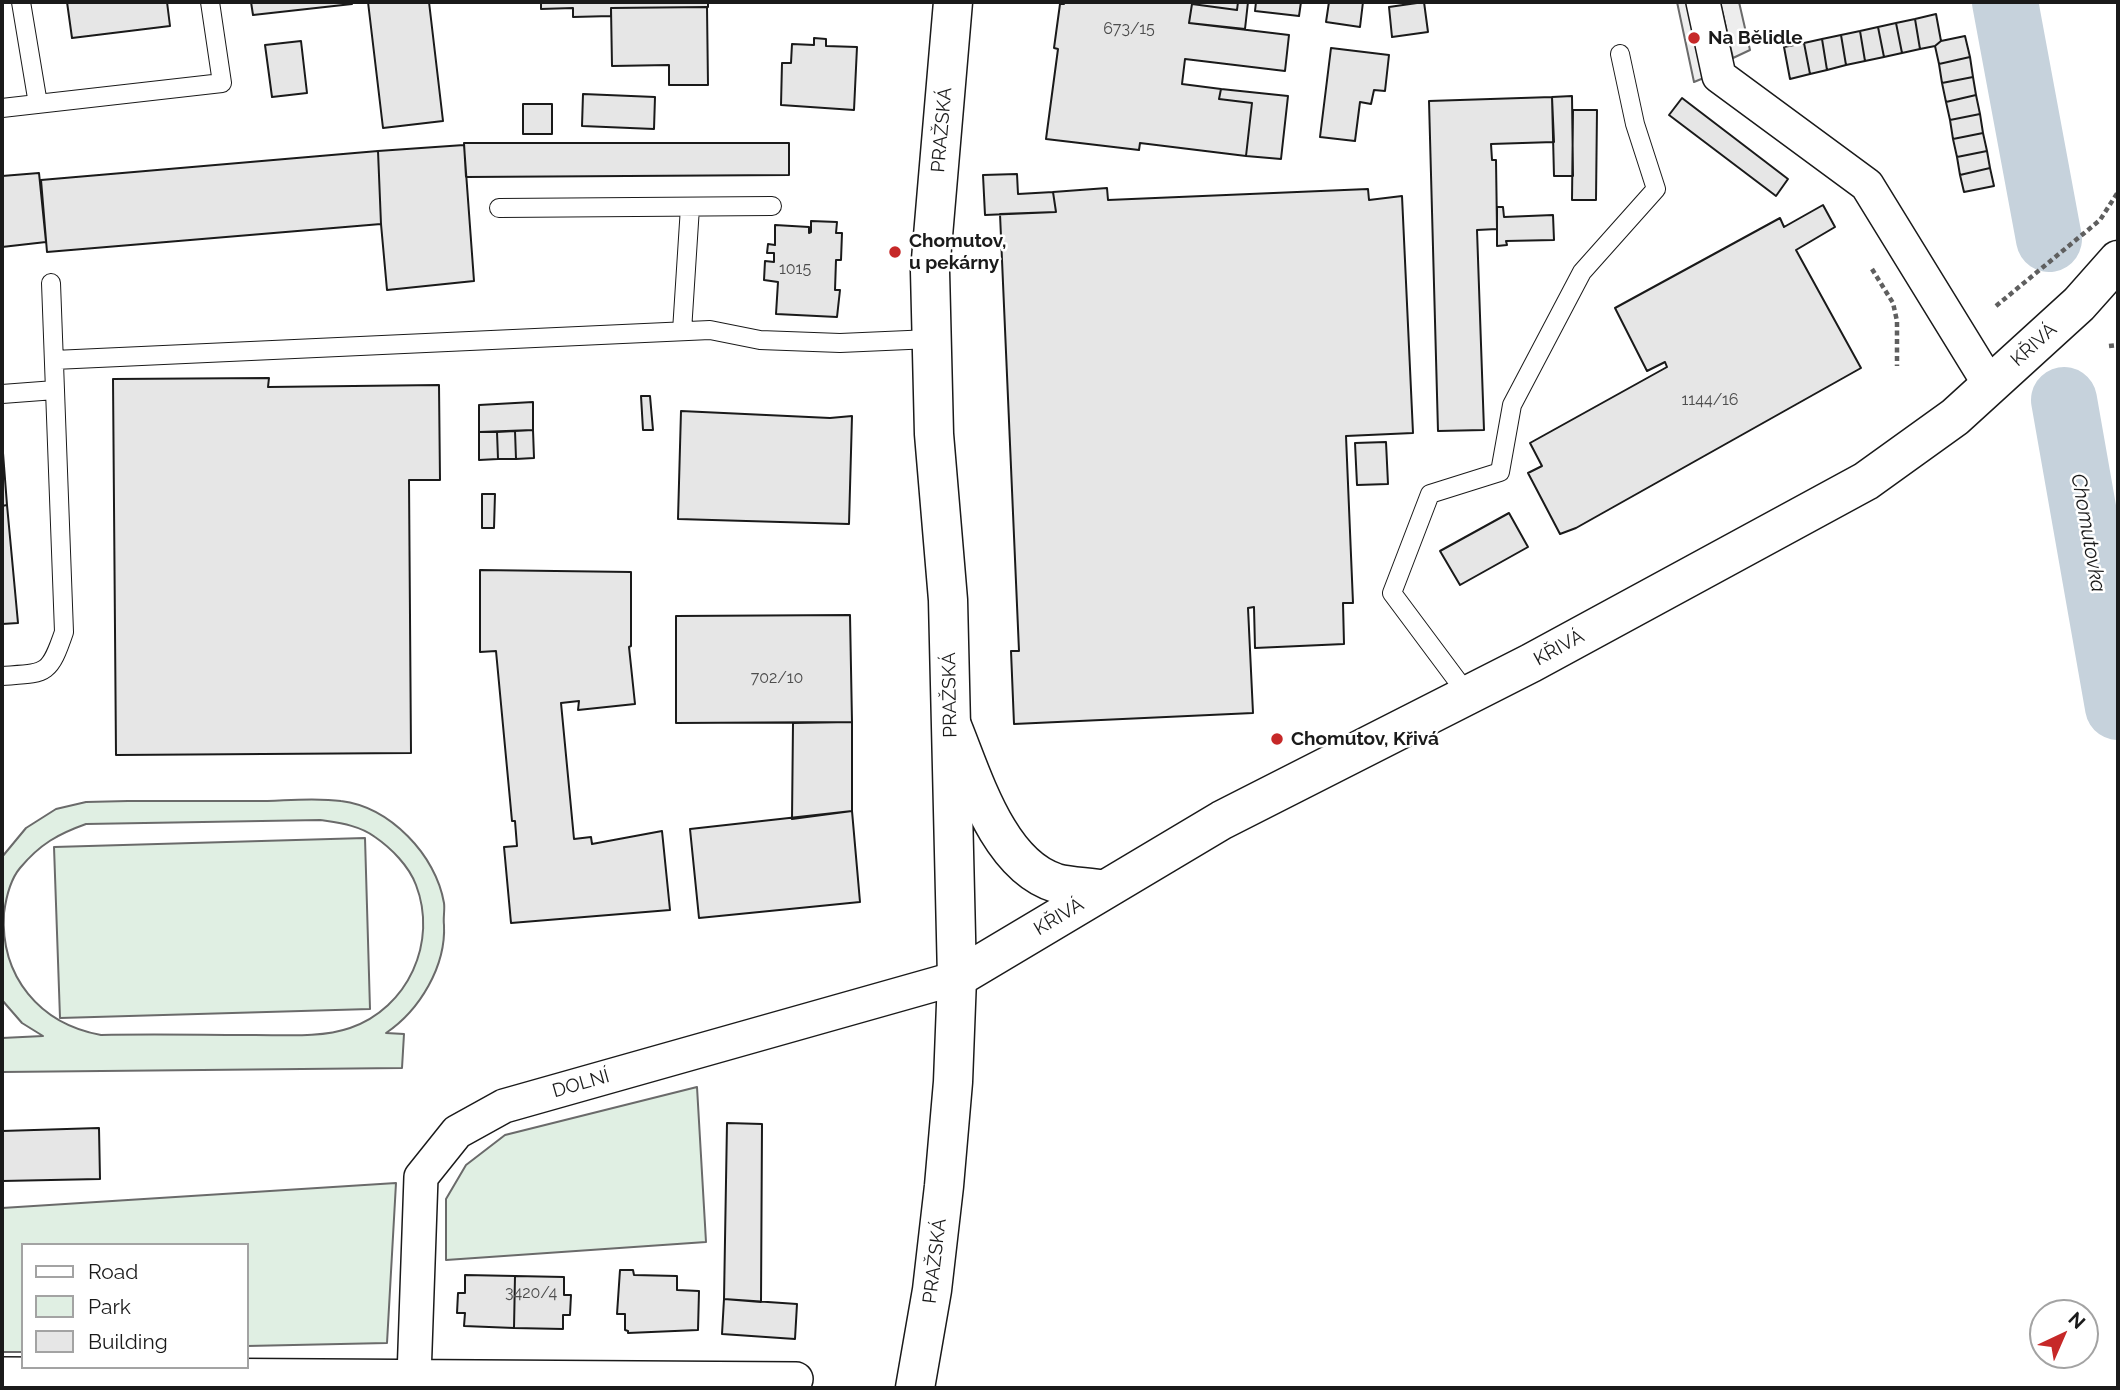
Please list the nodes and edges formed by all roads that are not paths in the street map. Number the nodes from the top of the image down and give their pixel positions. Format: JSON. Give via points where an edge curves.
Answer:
{"nodes":[{"id":1,"x":21,"y":2,"type":"edge"},
{"id":2,"x":210,"y":2,"type":"edge"},
{"id":3,"x":953,"y":2,"type":"edge"},
{"id":4,"x":1703,"y":2,"type":"edge"},
{"id":5,"x":1620,"y":54,"type":"dead end"},
{"id":6,"x":38,"y":104,"type":"junction"},
{"id":7,"x":2,"y":108,"type":"edge"},
{"id":8,"x":772,"y":206,"type":"dead end"},
{"id":9,"x":690,"y":207,"type":"junction"},
{"id":10,"x":499,"y":208,"type":"dead end"},
{"id":11,"x":2118,"y":260,"type":"edge"},
{"id":12,"x":51,"y":283,"type":"dead end"},
{"id":13,"x":682,"y":331,"type":"junction"},
{"id":14,"x":932,"y":339,"type":"junction"},
{"id":15,"x":54,"y":360,"type":"junction"},
{"id":16,"x":1990,"y":385,"type":"junction"},
{"id":17,"x":55,"y":390,"type":"junction"},
{"id":18,"x":2,"y":394,"type":"edge"},
{"id":19,"x":2,"y":676,"type":"edge"},
{"id":20,"x":1468,"y":695,"type":"junction"},
{"id":21,"x":951,"y":725,"type":"junction"},
{"id":22,"x":1104,"y":890,"type":"junction"},
{"id":23,"x":957,"y":978,"type":"junction"},
{"id":24,"x":2,"y":1374,"type":"edge"},
{"id":25,"x":414,"y":1377,"type":"junction"},
{"id":26,"x":796,"y":1380,"type":"dead end"},
{"id":27,"x":915,"y":1388,"type":"edge"}],
"edges":[{"from":1,"to":6,"type":"lane"},
{"from":2,"to":6,"type":"lane","via":[[222,83]]},
{"from":3,"to":14,"type":"street","name":"PRAŽSKÁ","via":[[930,271]]},
{"from":4,"to":16,"type":"street","via":[[1719,76],[1867,185]]},
{"from":5,"to":20,"type":"lane","via":[[1635,124],[1656,189],[1582,272],[1512,405],[1500,472],[1430,494],[1392,593]]},
{"from":6,"to":7,"type":"lane"},
{"from":8,"to":9,"type":"lane"},
{"from":9,"to":10,"type":"lane"},
{"from":9,"to":13,"type":"lane"},
{"from":11,"to":16,"type":"street","name":"KŘIVÁ","via":[[2079,304]]},
{"from":12,"to":15,"type":"lane"},
{"from":13,"to":14,"type":"lane","via":[[840,343]]},
{"from":13,"to":15,"type":"lane"},
{"from":14,"to":21,"type":"street","name":"PRAŽSKÁ"},
{"from":15,"to":17,"type":"lane"},
{"from":16,"to":20,"type":"street","name":"KŘIVÁ","via":[[1955,417],[1866,481]]},
{"from":17,"to":18,"type":"lane"},
{"from":17,"to":19,"type":"lane","via":[[64,632],[54,661],[41,673]]},
{"from":20,"to":22,"type":"street","name":"KŘIVÁ","via":[[1222,820]]},
{"from":21,"to":22,"type":"street","via":[[987,810],[1028,869],[1056,883]]},
{"from":21,"to":23,"type":"street","name":"PRAŽSKÁ"},
{"from":22,"to":23,"type":"street","name":"KŘIVÁ"},
{"from":23,"to":25,"type":"street","name":"DOLNÍ","via":[[503,1106],[457,1132],[421,1177]]},
{"from":23,"to":27,"type":"street","name":"PRAŽSKÁ","via":[[944,1186]]},
{"from":24,"to":25,"type":"street"},
{"from":25,"to":26,"type":"street"}]}
